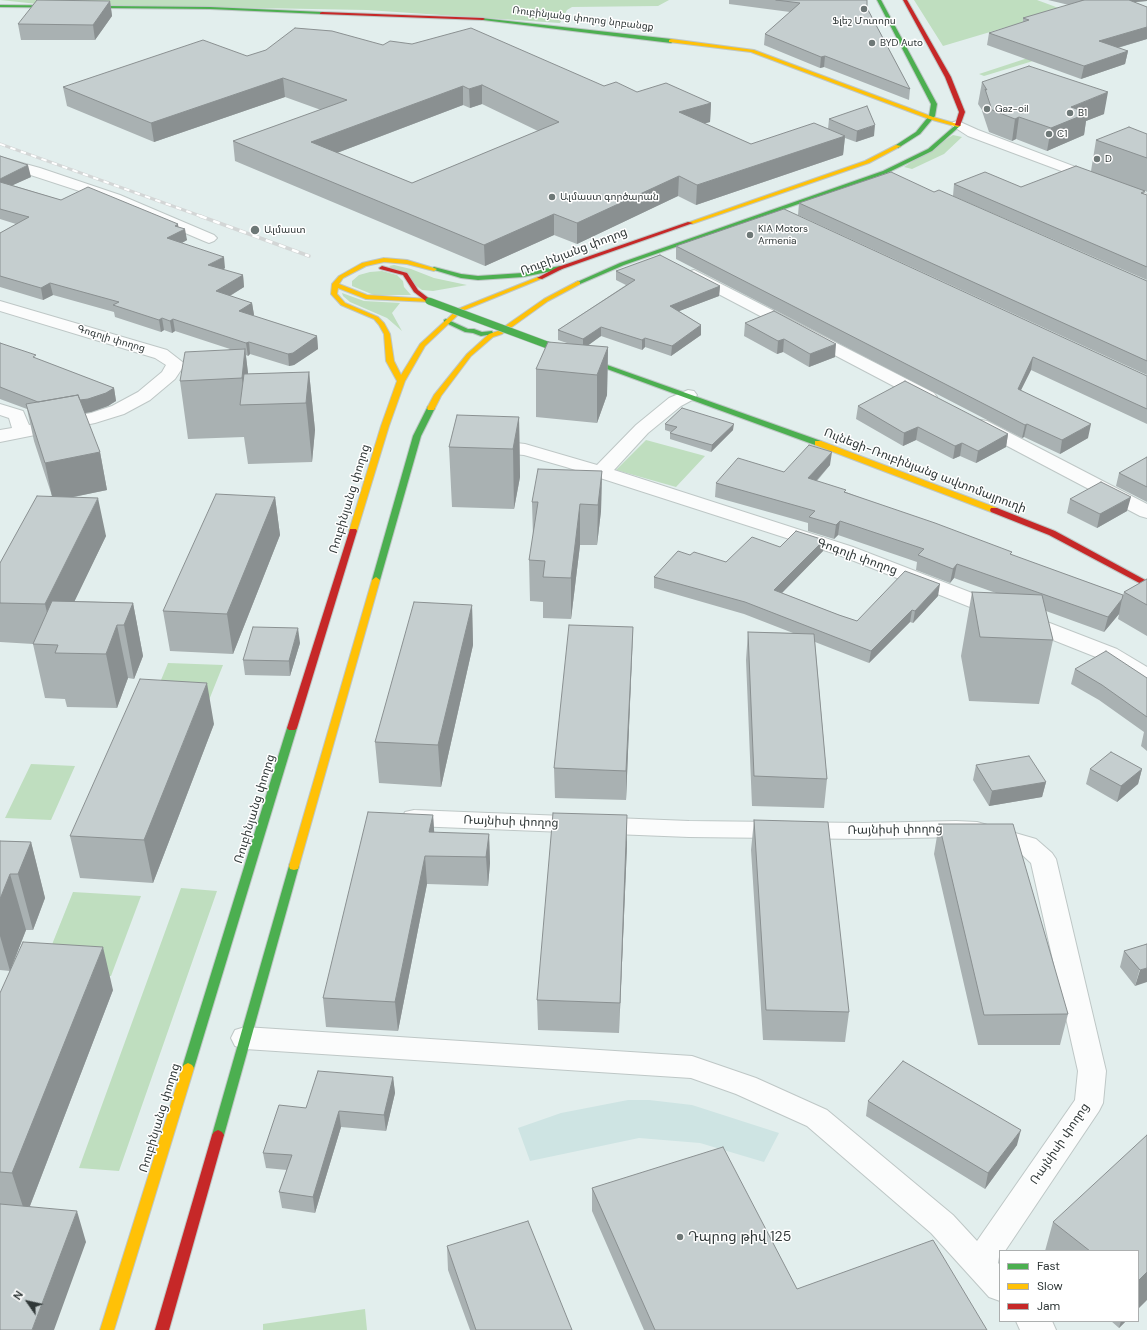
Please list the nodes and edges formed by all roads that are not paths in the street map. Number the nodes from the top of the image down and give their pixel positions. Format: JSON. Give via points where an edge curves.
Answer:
{"nodes":[{"id":1,"x":879,"y":0,"type":"edge"},
{"id":2,"x":904,"y":0,"type":"edge"},
{"id":3,"x":0,"y":6,"type":"edge"},
{"id":4,"x":931,"y":118,"type":"junction"},
{"id":5,"x":958,"y":125,"type":"junction"},
{"id":6,"x":0,"y":162,"type":"edge"},
{"id":7,"x":885,"y":172,"type":"junction"},
{"id":8,"x":904,"y":180,"type":"edge"},
{"id":9,"x":1147,"y":199,"type":"edge"},
{"id":10,"x":775,"y":210,"type":"junction"},
{"id":11,"x":792,"y":218,"type":"edge"},
{"id":12,"x":209,"y":238,"type":"dead end"},
{"id":13,"x":652,"y":253,"type":"junction"},
{"id":14,"x":364,"y":264,"type":"junction"},
{"id":15,"x":560,"y":268,"type":"junction"},
{"id":16,"x":334,"y":284,"type":"junction"},
{"id":17,"x":484,"y":299,"type":"junction"},
{"id":18,"x":429,"y":301,"type":"junction"},
{"id":19,"x":505,"y":302,"type":"dead end"},
{"id":20,"x":0,"y":306,"type":"edge"},
{"id":21,"x":446,"y":321,"type":"junction"},
{"id":22,"x":491,"y":335,"type":"junction"},
{"id":23,"x":553,"y":347,"type":"edge"},
{"id":24,"x":571,"y":354,"type":"edge"},
{"id":25,"x":401,"y":381,"type":"junction"},
{"id":26,"x":688,"y":395,"type":"junction"},
{"id":27,"x":943,"y":405,"type":"edge"},
{"id":28,"x":0,"y":409,"type":"edge"},
{"id":29,"x":964,"y":416,"type":"edge"},
{"id":30,"x":22,"y":432,"type":"junction"},
{"id":31,"x":0,"y":436,"type":"edge"},
{"id":32,"x":488,"y":446,"type":"edge"},
{"id":33,"x":601,"y":472,"type":"junction"},
{"id":34,"x":1147,"y":512,"type":"edge"},
{"id":35,"x":1147,"y":584,"type":"edge"},
{"id":36,"x":1147,"y":676,"type":"edge"},
{"id":37,"x":414,"y":818,"type":"edge"},
{"id":38,"x":245,"y":1038,"type":"junction"},
{"id":39,"x":980,"y":1266,"type":"junction"},
{"id":40,"x":999,"y":1286,"type":"edge"},
{"id":41,"x":1033,"y":1322,"type":"edge"},
{"id":42,"x":107,"y":1330,"type":"edge"},
{"id":43,"x":162,"y":1330,"type":"edge"},
{"id":44,"x":1040,"y":1330,"type":"edge"}],
"edges":[{"from":1,"to":4,"type":"main road","via":[[934,104]]},
{"from":2,"to":5,"type":"main road","via":[[948,77],[960,104],[962,112]]},
{"from":3,"to":4,"type":"main road","name":"Ռուբինյանց փողոց նրբանցք","via":[[210,8],[502,20],[752,52]]},
{"from":4,"to":5,"type":"main road","name":"Ռուբինյանց փողոց նրբանցք"},
{"from":4,"to":15,"type":"main road","name":"Ռուբինյանց փողոց","via":[[918,133],[868,162]]},
{"from":5,"to":7,"type":"main road","via":[[930,150]]},
{"from":5,"to":9,"type":"street"},
{"from":6,"to":12,"type":"street","via":[[35,170],[115,198]]},
{"from":7,"to":8,"type":"street"},
{"from":7,"to":10,"type":"main road"},
{"from":10,"to":11,"type":"street"},
{"from":10,"to":13,"type":"main road"},
{"from":13,"to":22,"type":"main road","via":[[589,278],[524,312],[500,332]]},
{"from":13,"to":27,"type":"street"},
{"from":14,"to":15,"type":"main road","via":[[396,260],[478,278]]},
{"from":14,"to":16,"type":"main road"},
{"from":14,"to":18,"type":"main road","via":[[400,272],[409,278],[416,291]]},
{"from":15,"to":17,"type":"main road","name":"Ռուբինյանց փողոց"},
{"from":16,"to":18,"type":"main road","via":[[366,296]]},
{"from":16,"to":25,"type":"main road","via":[[334,294],[343,304],[376,318],[382,324],[387,334],[390,361]]},
{"from":17,"to":19,"type":"main road"},
{"from":17,"to":21,"type":"main road","name":"Ռուբինյանց փողոց","via":[[460,310]]},
{"from":18,"to":23,"type":"main road","bridge":true},
{"from":20,"to":30,"type":"street","name":"Գոգոլի փողոց","via":[[161,354],[176,364],[169,375],[144,396],[118,410],[95,418]]},
{"from":21,"to":22,"type":"main road","via":[[463,329],[481,334],[490,332]]},
{"from":21,"to":25,"type":"main road","name":"Ռուբինյանց փողոց","via":[[422,345]]},
{"from":22,"to":38,"type":"main road","via":[[469,355],[438,394],[417,436]]},
{"from":24,"to":26,"type":"main road","name":"Ուլնեցի-Ռուբինյանց ավտոմայրուղի"},
{"from":25,"to":42,"type":"main road","name":"Ռուբինյանց փողոց"},
{"from":26,"to":33,"type":"street","via":[[675,402],[642,429]]},
{"from":26,"to":35,"type":"main road","name":"Ուլնեցի-Ռուբինյանց ավտոմայրուղի","via":[[1052,533]]},
{"from":28,"to":30,"type":"street","via":[[17,415]]},
{"from":29,"to":34,"type":"street"},
{"from":30,"to":31,"type":"street"},
{"from":32,"to":33,"type":"street","name":"Գոգոլի փողոց","via":[[525,450]]},
{"from":33,"to":36,"type":"street","name":"Գոգոլի փողոց","via":[[846,551],[1109,654]]},
{"from":37,"to":39,"type":"street","name":"Ռայնիսի փողոց","via":[[689,829],[956,829],[977,830],[1027,845],[1043,859],[1092,1071],[1089,1102],[992,1244]]},
{"from":38,"to":39,"type":"street","via":[[692,1067],[746,1086],[817,1118],[942,1224]]},
{"from":38,"to":43,"type":"main road"},
{"from":39,"to":40,"type":"street"},
{"from":41,"to":44,"type":"street"}]}
